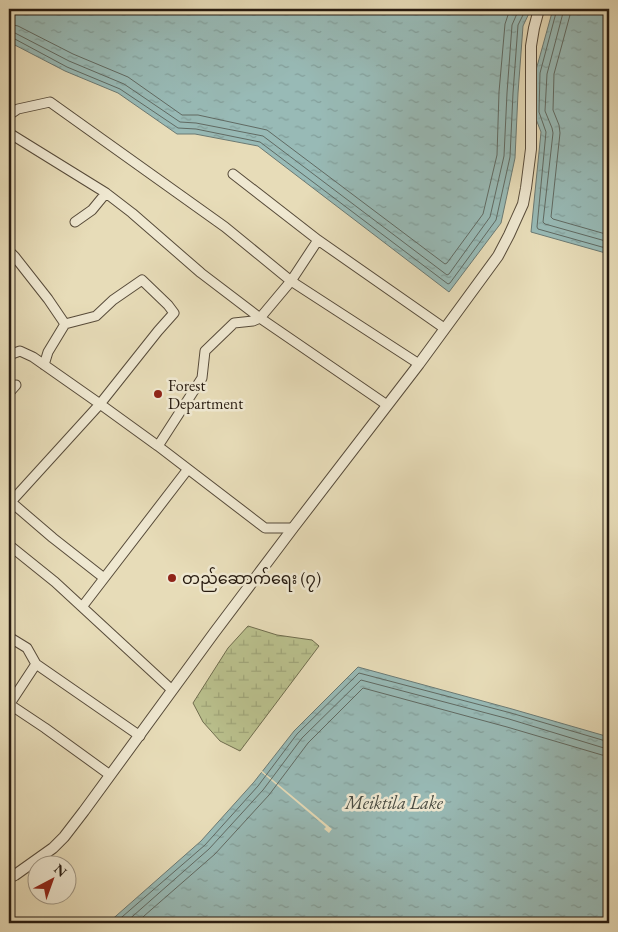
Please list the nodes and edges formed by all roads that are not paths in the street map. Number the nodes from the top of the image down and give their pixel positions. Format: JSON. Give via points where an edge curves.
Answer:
{"nodes":[{"id":1,"x":539,"y":9,"type":"edge"},
{"id":2,"x":9,"y":115,"type":"edge"},
{"id":3,"x":9,"y":133,"type":"edge"},
{"id":4,"x":233,"y":174,"type":"dead end"},
{"id":5,"x":106,"y":193,"type":"junction"},
{"id":6,"x":76,"y":222,"type":"dead end"},
{"id":7,"x":318,"y":240,"type":"junction"},
{"id":8,"x":9,"y":251,"type":"edge"},
{"id":9,"x":291,"y":281,"type":"junction"},
{"id":10,"x":260,"y":318,"type":"junction"},
{"id":11,"x":65,"y":324,"type":"junction"},
{"id":12,"x":444,"y":328,"type":"junction"},
{"id":13,"x":9,"y":355,"type":"edge"},
{"id":14,"x":419,"y":364,"type":"junction"},
{"id":15,"x":44,"y":365,"type":"junction"},
{"id":16,"x":16,"y":384,"type":"dead end"},
{"id":17,"x":9,"y":393,"type":"edge"},
{"id":18,"x":100,"y":404,"type":"junction"},
{"id":19,"x":387,"y":405,"type":"junction"},
{"id":20,"x":158,"y":446,"type":"junction"},
{"id":21,"x":188,"y":469,"type":"junction"},
{"id":22,"x":10,"y":503,"type":"edge"},
{"id":23,"x":293,"y":528,"type":"junction"},
{"id":24,"x":9,"y":545,"type":"edge"},
{"id":25,"x":104,"y":578,"type":"junction"},
{"id":26,"x":82,"y":607,"type":"junction"},
{"id":27,"x":9,"y":637,"type":"edge"},
{"id":28,"x":36,"y":664,"type":"junction"},
{"id":29,"x":172,"y":690,"type":"junction"},
{"id":30,"x":9,"y":704,"type":"edge"},
{"id":31,"x":140,"y":736,"type":"junction"},
{"id":32,"x":110,"y":775,"type":"junction"},
{"id":33,"x":9,"y":878,"type":"edge"}],
"edges":[{"from":1,"to":12,"type":"street","via":[[531,46],[531,149],[522,204],[498,256]]},
{"from":2,"to":9,"type":"street","via":[[18,109],[50,102],[225,227]]},
{"from":3,"to":5,"type":"street"},
{"from":4,"to":7,"type":"street"},
{"from":5,"to":6,"type":"street"},
{"from":5,"to":10,"type":"street"},
{"from":7,"to":9,"type":"street"},
{"from":7,"to":12,"type":"street"},
{"from":8,"to":11,"type":"street"},
{"from":9,"to":10,"type":"street"},
{"from":9,"to":14,"type":"street"},
{"from":10,"to":19,"type":"street"},
{"from":10,"to":20,"type":"street","via":[[234,323],[205,351],[202,378]]},
{"from":11,"to":15,"type":"street"},
{"from":11,"to":18,"type":"street","via":[[96,316],[142,280],[174,313]]},
{"from":12,"to":14,"type":"street"},
{"from":13,"to":15,"type":"street","via":[[20,351]]},
{"from":14,"to":19,"type":"street"},
{"from":15,"to":18,"type":"street"},
{"from":16,"to":17,"type":"street"},
{"from":18,"to":20,"type":"street"},
{"from":18,"to":22,"type":"street"},
{"from":19,"to":23,"type":"street"},
{"from":20,"to":21,"type":"street"},
{"from":21,"to":23,"type":"street","via":[[265,528]]},
{"from":21,"to":25,"type":"street"},
{"from":22,"to":25,"type":"street"},
{"from":23,"to":29,"type":"street"},
{"from":24,"to":26,"type":"street"},
{"from":25,"to":26,"type":"street"},
{"from":26,"to":29,"type":"street"},
{"from":27,"to":28,"type":"street","via":[[27,648]]},
{"from":28,"to":30,"type":"street"},
{"from":28,"to":31,"type":"street"},
{"from":29,"to":31,"type":"street"},
{"from":30,"to":32,"type":"street"},
{"from":31,"to":32,"type":"street"},
{"from":32,"to":33,"type":"street","via":[[64,836]]}]}
